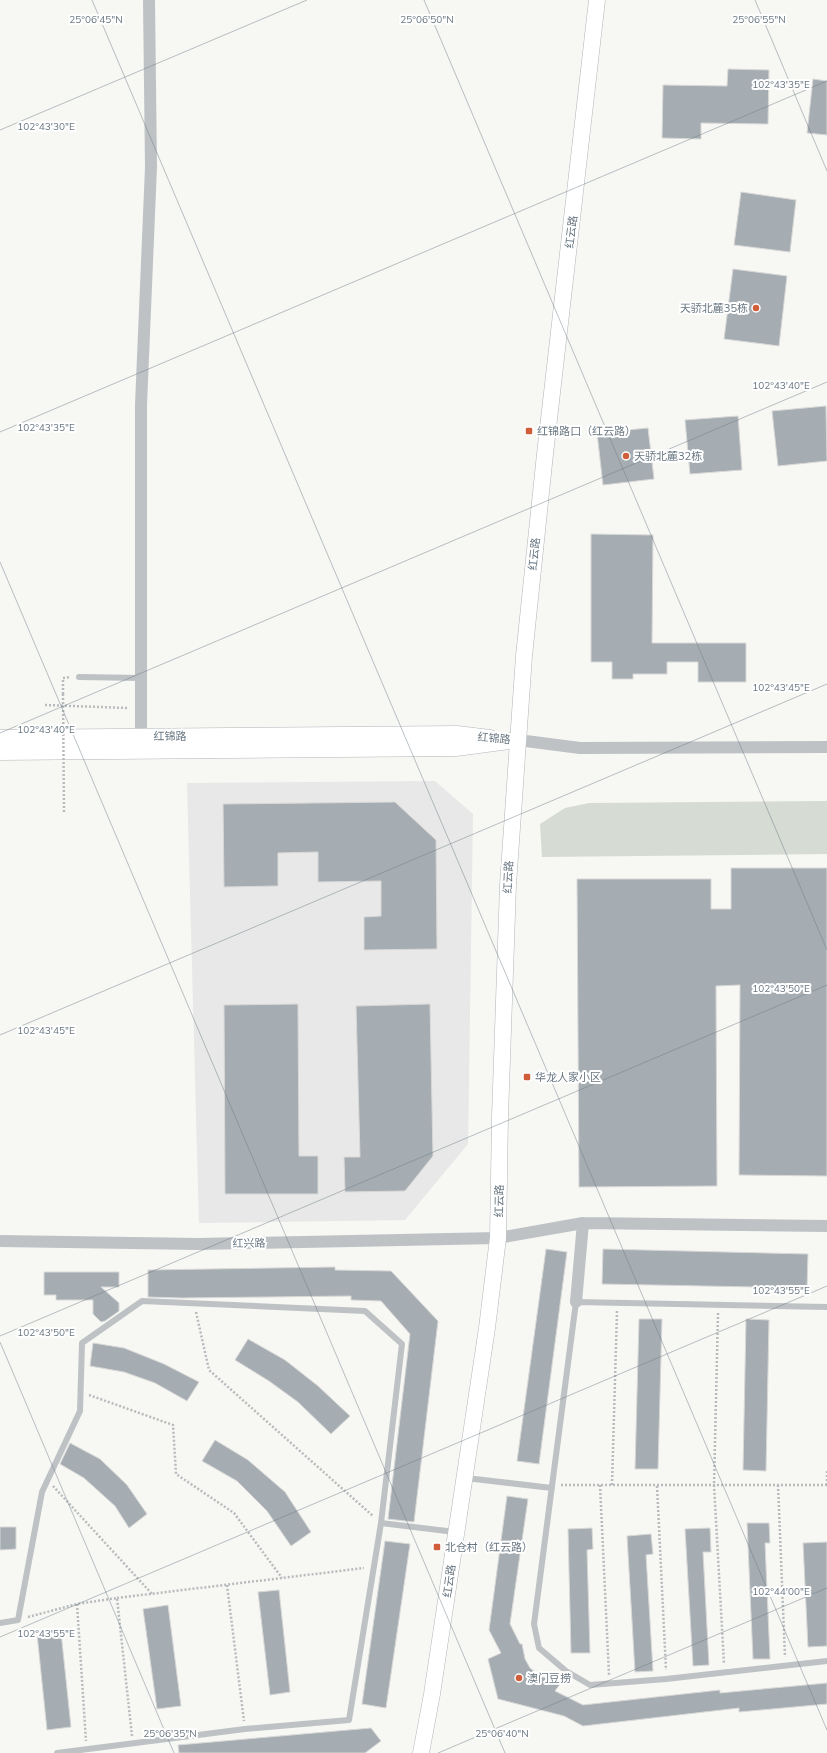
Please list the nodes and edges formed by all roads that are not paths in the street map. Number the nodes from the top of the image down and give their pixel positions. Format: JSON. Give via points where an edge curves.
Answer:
{"nodes":[{"id":1,"x":149,"y":0,"type":"edge"},
{"id":2,"x":598,"y":0,"type":"edge"},
{"id":3,"x":79,"y":677,"type":"road end"},
{"id":4,"x":141,"y":678,"type":"junction"},
{"id":5,"x":141,"y":736,"type":"junction"},
{"id":6,"x":0,"y":738,"type":"edge"},
{"id":7,"x":518,"y":740,"type":"junction"},
{"id":8,"x":827,"y":747,"type":"edge"},
{"id":9,"x":0,"y":752,"type":"edge"},
{"id":10,"x":583,"y":1223,"type":"junction"},
{"id":11,"x":827,"y":1226,"type":"edge"},
{"id":12,"x":498,"y":1238,"type":"junction"},
{"id":13,"x":0,"y":1241,"type":"edge"},
{"id":14,"x":576,"y":1302,"type":"junction"},
{"id":15,"x":827,"y":1307,"type":"edge"},
{"id":16,"x":465,"y":1478,"type":"junction"},
{"id":17,"x":552,"y":1487,"type":"junction"},
{"id":18,"x":381,"y":1523,"type":"junction"},
{"id":19,"x":456,"y":1533,"type":"junction"},
{"id":20,"x":0,"y":1623,"type":"edge"},
{"id":21,"x":827,"y":1661,"type":"edge"},
{"id":22,"x":57,"y":1753,"type":"edge"},
{"id":23,"x":421,"y":1753,"type":"edge"}],
"edges":[{"from":1,"to":4,"type":"street","via":[[150,167],[141,405]]},
{"from":2,"to":7,"type":"street","name":"红云路","via":[[543,469]]},
{"from":3,"to":4,"type":"lane"},
{"from":4,"to":5,"type":"street"},
{"from":5,"to":6,"type":"street","name":"红锦路"},
{"from":5,"to":7,"type":"street","name":"红锦路","via":[[457,734]]},
{"from":7,"to":8,"type":"street","via":[[580,748]]},
{"from":7,"to":9,"type":"street","name":"红锦路","via":[[456,748]]},
{"from":7,"to":12,"type":"street","name":"红云路","via":[[507,893]]},
{"from":10,"to":11,"type":"street","name":"红兴路"},
{"from":10,"to":12,"type":"street","name":"红兴路"},
{"from":10,"to":14,"type":"street"},
{"from":12,"to":13,"type":"street","name":"红兴路","via":[[199,1244]]},
{"from":12,"to":16,"type":"street","name":"红云路"},
{"from":14,"to":15,"type":"lane"},
{"from":14,"to":17,"type":"lane"},
{"from":16,"to":17,"type":"lane"},
{"from":16,"to":19,"type":"street","name":"红云路"},
{"from":17,"to":21,"type":"lane","via":[[534,1624],[539,1648],[566,1672],[590,1685]]},
{"from":18,"to":19,"type":"lane"},
{"from":18,"to":20,"type":"lane","via":[[402,1344],[365,1311],[142,1301],[82,1343],[80,1411],[42,1492],[18,1620]]},
{"from":18,"to":22,"type":"lane","via":[[349,1720],[245,1729]]},
{"from":19,"to":23,"type":"street","name":"红云路"}]}
